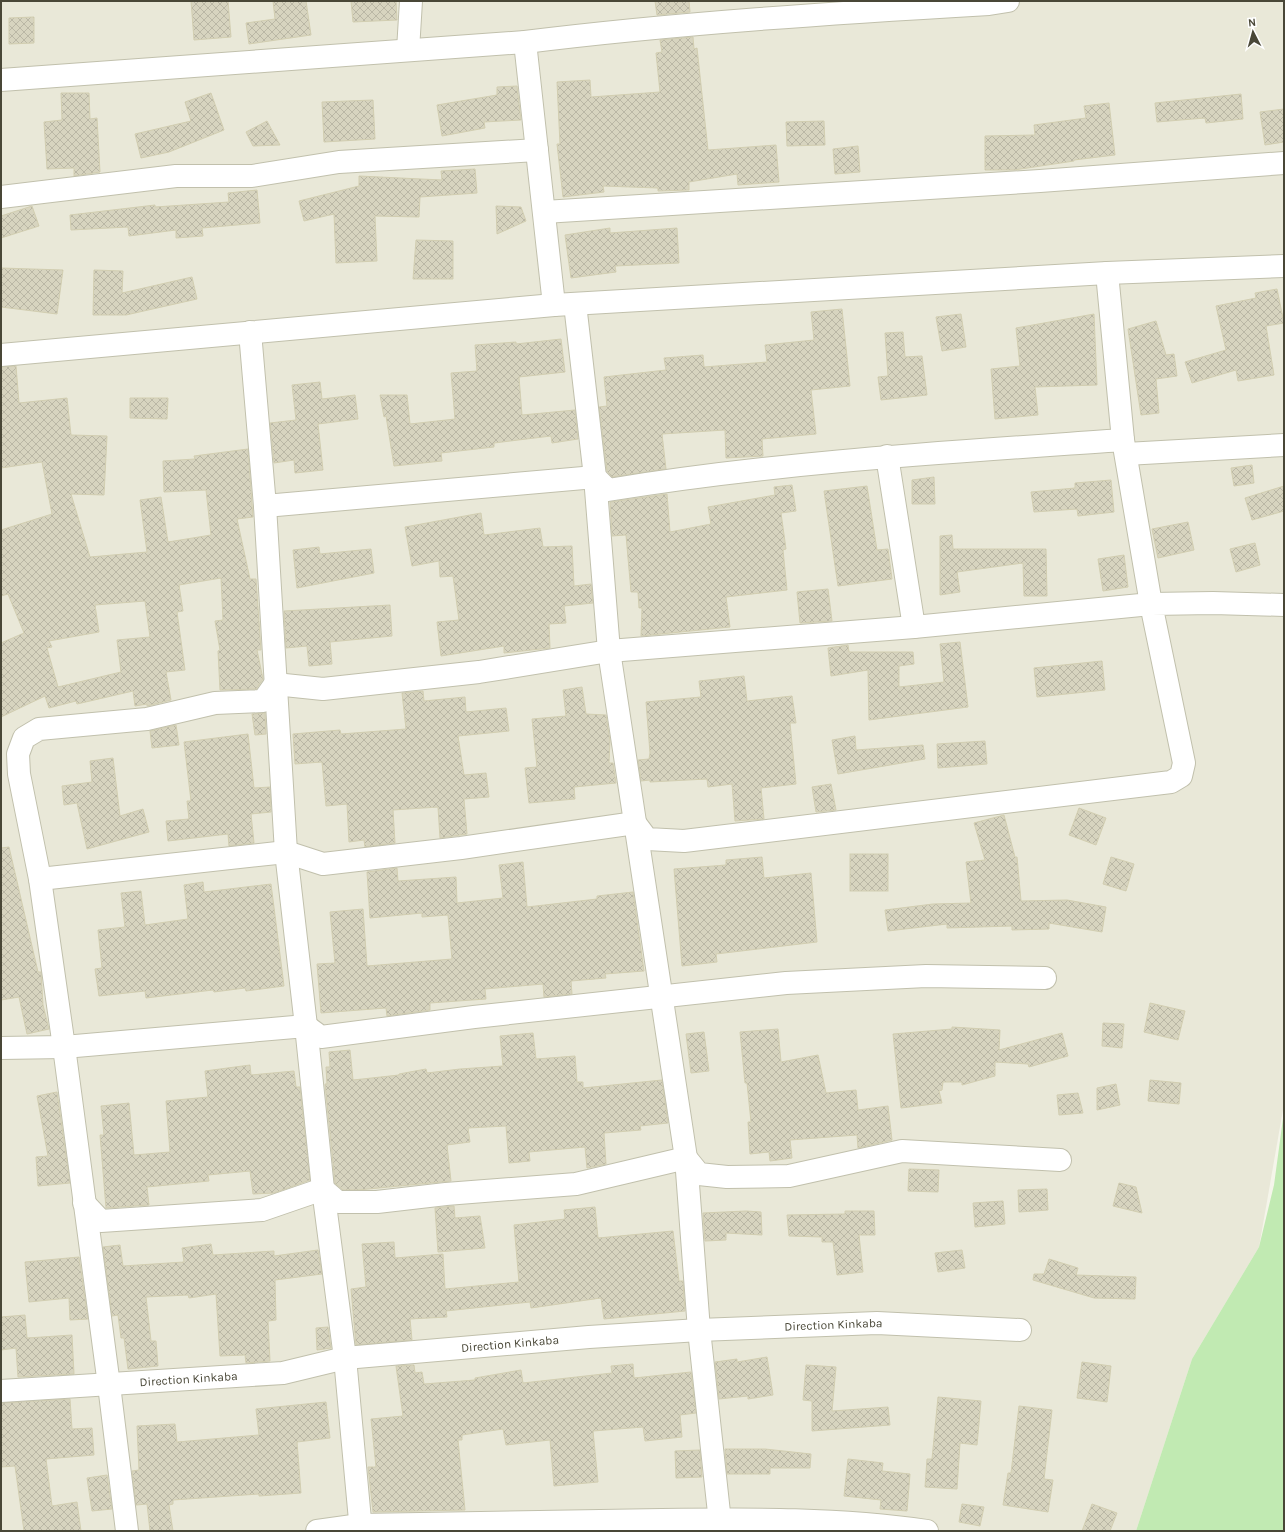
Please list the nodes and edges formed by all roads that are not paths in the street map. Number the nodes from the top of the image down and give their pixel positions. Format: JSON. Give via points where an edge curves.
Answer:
{"nodes":[{"id":1,"x":411,"y":1,"type":"edge"},
{"id":2,"x":1008,"y":1,"type":"edge"},
{"id":3,"x":525,"y":42,"type":"junction"},
{"id":4,"x":408,"y":50,"type":"junction"},
{"id":5,"x":1,"y":80,"type":"edge"},
{"id":6,"x":537,"y":150,"type":"junction"},
{"id":7,"x":1284,"y":163,"type":"edge"},
{"id":8,"x":1,"y":197,"type":"edge"},
{"id":9,"x":544,"y":212,"type":"junction"},
{"id":10,"x":1284,"y":266,"type":"edge"},
{"id":11,"x":1107,"y":273,"type":"junction"},
{"id":12,"x":564,"y":304,"type":"junction"},
{"id":13,"x":250,"y":332,"type":"junction"},
{"id":14,"x":1,"y":355,"type":"edge"},
{"id":15,"x":1284,"y":446,"type":"edge"},
{"id":16,"x":1124,"y":447,"type":"junction"},
{"id":17,"x":887,"y":456,"type":"junction"},
{"id":18,"x":595,"y":477,"type":"junction"},
{"id":19,"x":265,"y":506,"type":"junction"},
{"id":20,"x":1151,"y":604,"type":"junction"},
{"id":21,"x":1284,"y":605,"type":"edge"},
{"id":22,"x":914,"y":627,"type":"junction"},
{"id":23,"x":609,"y":651,"type":"junction"},
{"id":24,"x":275,"y":684,"type":"junction"},
{"id":25,"x":635,"y":824,"type":"junction"},
{"id":26,"x":286,"y":852,"type":"junction"},
{"id":27,"x":40,"y":879,"type":"junction"},
{"id":28,"x":1045,"y":978,"type":"dead end"},
{"id":29,"x":661,"y":996,"type":"junction"},
{"id":30,"x":306,"y":1026,"type":"junction"},
{"id":31,"x":64,"y":1047,"type":"junction"},
{"id":32,"x":1,"y":1048,"type":"edge"},
{"id":33,"x":686,"y":1158,"type":"junction"},
{"id":34,"x":1060,"y":1160,"type":"dead end"},
{"id":35,"x":322,"y":1189,"type":"junction"},
{"id":36,"x":84,"y":1203,"type":"junction"},
{"id":37,"x":699,"y":1330,"type":"junction"},
{"id":38,"x":1020,"y":1330,"type":"dead end"},
{"id":39,"x":345,"y":1358,"type":"junction"},
{"id":40,"x":110,"y":1385,"type":"junction"},
{"id":41,"x":1,"y":1391,"type":"edge"},
{"id":42,"x":721,"y":1525,"type":"edge"},
{"id":43,"x":360,"y":1528,"type":"edge"},
{"id":44,"x":127,"y":1531,"type":"edge"},
{"id":45,"x":317,"y":1531,"type":"edge"},
{"id":46,"x":928,"y":1531,"type":"edge"}],
"edges":[{"from":1,"to":4,"type":"street"},
{"from":2,"to":3,"type":"street","via":[[836,13]]},
{"from":3,"to":4,"type":"street"},
{"from":3,"to":6,"type":"street"},
{"from":4,"to":5,"type":"street"},
{"from":6,"to":8,"type":"street","via":[[339,162],[252,176],[176,176]]},
{"from":6,"to":9,"type":"street"},
{"from":7,"to":9,"type":"street"},
{"from":9,"to":12,"type":"street"},
{"from":10,"to":11,"type":"street"},
{"from":11,"to":12,"type":"street"},
{"from":11,"to":16,"type":"street"},
{"from":12,"to":13,"type":"street"},
{"from":12,"to":18,"type":"street"},
{"from":13,"to":14,"type":"street"},
{"from":13,"to":19,"type":"street"},
{"from":15,"to":16,"type":"street"},
{"from":16,"to":17,"type":"street"},
{"from":16,"to":20,"type":"street"},
{"from":17,"to":18,"type":"street","via":[[656,482],[608,490]]},
{"from":17,"to":22,"type":"street"},
{"from":18,"to":19,"type":"street"},
{"from":18,"to":23,"type":"street"},
{"from":19,"to":24,"type":"street"},
{"from":20,"to":21,"type":"street"},
{"from":20,"to":22,"type":"street"},
{"from":20,"to":25,"type":"street","via":[[1184,763],[1180,776],[1171,782],[684,841],[647,839]]},
{"from":22,"to":23,"type":"street"},
{"from":23,"to":24,"type":"street","via":[[479,672],[324,689]]},
{"from":23,"to":25,"type":"street"},
{"from":24,"to":26,"type":"street"},
{"from":24,"to":27,"type":"street","via":[[263,701],[215,703],[147,719],[39,729],[24,738],[18,754],[19,774]]},
{"from":25,"to":26,"type":"street","via":[[323,864]]},
{"from":25,"to":29,"type":"street"},
{"from":26,"to":27,"type":"street"},
{"from":26,"to":30,"type":"street"},
{"from":27,"to":31,"type":"street"},
{"from":28,"to":29,"type":"street","via":[[926,976],[786,983]]},
{"from":29,"to":30,"type":"street","via":[[321,1037]]},
{"from":29,"to":33,"type":"street"},
{"from":30,"to":31,"type":"street"},
{"from":30,"to":35,"type":"street"},
{"from":31,"to":32,"type":"street"},
{"from":31,"to":36,"type":"street"},
{"from":33,"to":34,"type":"street","via":[[699,1174],[727,1177],[788,1176],[902,1151]]},
{"from":33,"to":35,"type":"street","via":[[576,1184],[377,1202],[338,1202]]},
{"from":33,"to":37,"type":"street"},
{"from":35,"to":36,"type":"street","via":[[262,1210],[102,1221]]},
{"from":35,"to":39,"type":"street"},
{"from":36,"to":40,"type":"street"},
{"from":37,"to":38,"type":"street","name":"Direction Kinkaba","via":[[877,1323]]},
{"from":37,"to":39,"type":"street","name":"Direction Kinkaba"},
{"from":37,"to":42,"type":"street"},
{"from":39,"to":40,"type":"street","name":"Direction Kinkaba","via":[[283,1373]]},
{"from":39,"to":43,"type":"street"},
{"from":40,"to":41,"type":"street","name":"Direction Kinkaba"},
{"from":40,"to":44,"type":"street"},
{"from":42,"to":43,"type":"street"},
{"from":42,"to":46,"type":"street","via":[[813,1520],[897,1526]]},
{"from":43,"to":45,"type":"street"}]}
